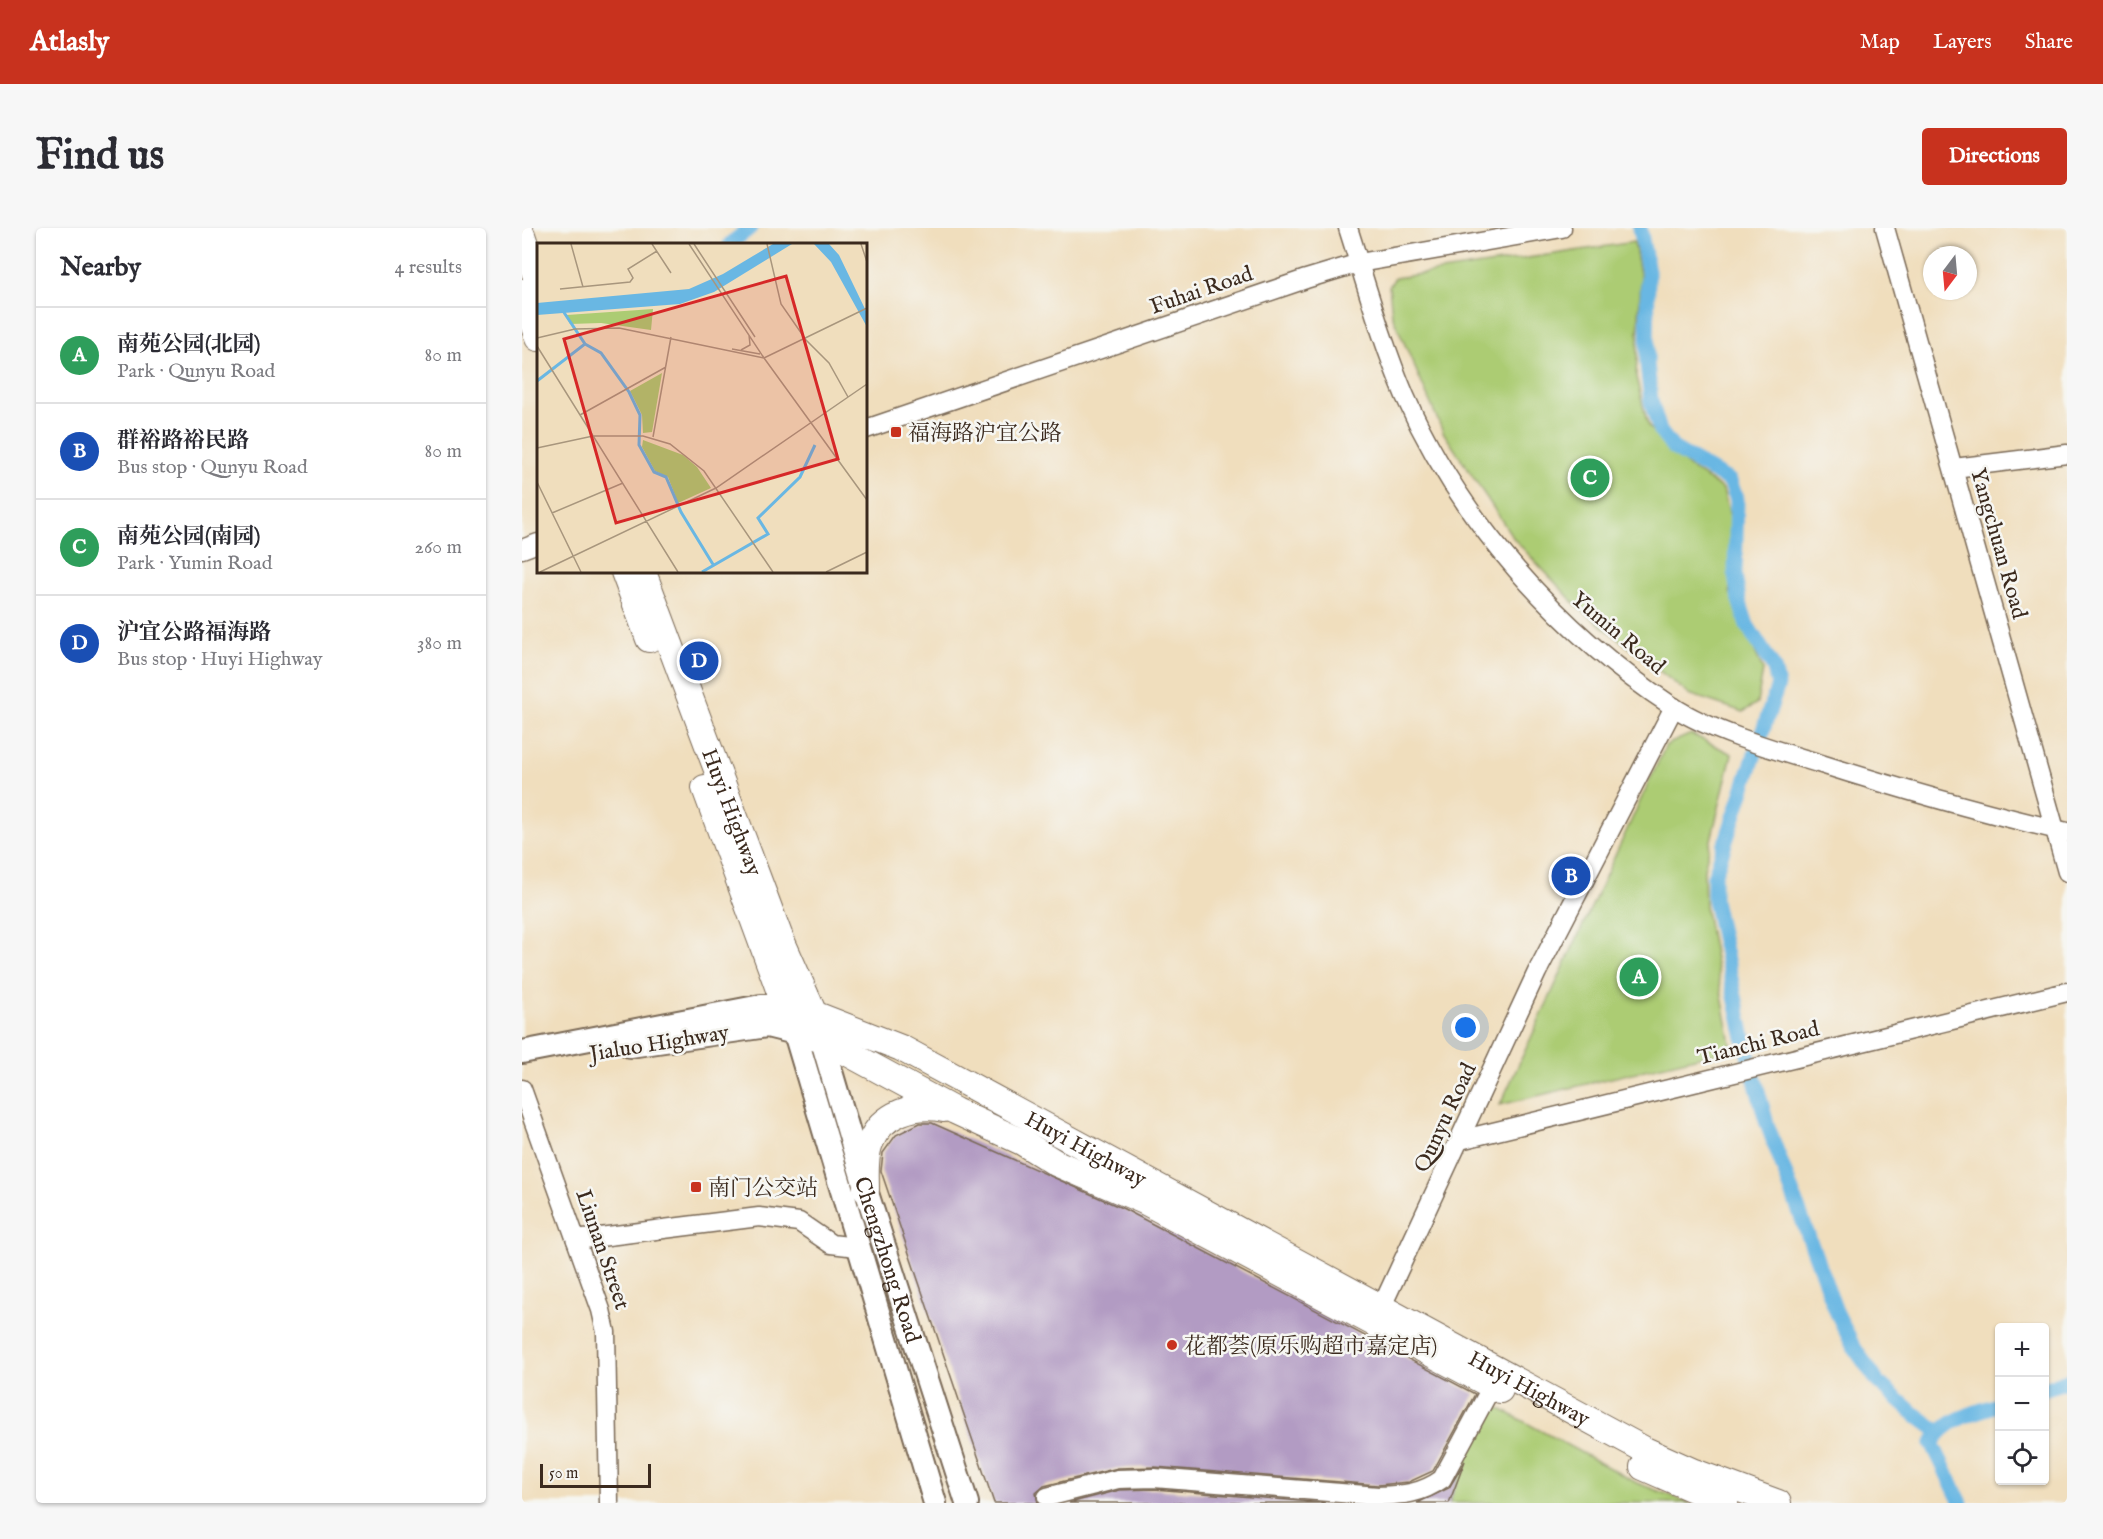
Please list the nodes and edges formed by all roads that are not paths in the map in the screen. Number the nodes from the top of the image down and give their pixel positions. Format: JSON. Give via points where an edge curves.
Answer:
{"nodes":[{"id":1,"x":1348,"y":228,"type":"edge"},
{"id":2,"x":1562,"y":228,"type":"edge"},
{"id":3,"x":1885,"y":228,"type":"edge"},
{"id":4,"x":522,"y":235,"type":"edge"},
{"id":5,"x":1359,"y":263,"type":"junction"},
{"id":6,"x":537,"y":280,"type":"edge"},
{"id":7,"x":522,"y":292,"type":"edge"},
{"id":8,"x":537,"y":335,"type":"edge"},
{"id":9,"x":867,"y":429,"type":"edge"},
{"id":10,"x":2067,"y":454,"type":"edge"},
{"id":11,"x":1954,"y":468,"type":"junction"},
{"id":12,"x":537,"y":543,"type":"edge"},
{"id":13,"x":522,"y":549,"type":"edge"},
{"id":14,"x":624,"y":573,"type":"edge"},
{"id":15,"x":643,"y":573,"type":"edge"},
{"id":16,"x":1674,"y":707,"type":"junction"},
{"id":17,"x":2061,"y":831,"type":"edge"},
{"id":18,"x":2067,"y":872,"type":"edge"},
{"id":19,"x":2067,"y":992,"type":"edge"},
{"id":20,"x":785,"y":1006,"type":"junction"},
{"id":21,"x":814,"y":1014,"type":"junction"},
{"id":22,"x":795,"y":1033,"type":"junction"},
{"id":23,"x":822,"y":1039,"type":"junction"},
{"id":24,"x":522,"y":1052,"type":"edge"},
{"id":25,"x":522,"y":1064,"type":"edge"},
{"id":26,"x":522,"y":1089,"type":"edge"},
{"id":27,"x":955,"y":1111,"type":"junction"},
{"id":28,"x":1460,"y":1140,"type":"junction"},
{"id":29,"x":867,"y":1191,"type":"junction"},
{"id":30,"x":576,"y":1240,"type":"junction"},
{"id":31,"x":857,"y":1247,"type":"junction"},
{"id":32,"x":1378,"y":1314,"type":"junction"},
{"id":33,"x":1492,"y":1386,"type":"junction"},
{"id":34,"x":1047,"y":1497,"type":"dead end"},
{"id":35,"x":609,"y":1503,"type":"edge"},
{"id":36,"x":935,"y":1503,"type":"edge"},
{"id":37,"x":967,"y":1503,"type":"edge"},
{"id":38,"x":1725,"y":1503,"type":"edge"},
{"id":39,"x":1778,"y":1503,"type":"edge"}],
"edges":[{"from":1,"to":5,"type":"street","name":"Yumin Road"},
{"from":2,"to":5,"type":"street","name":"Fuhai Road"},
{"from":3,"to":11,"type":"street","name":"Yangchuan Road"},
{"from":4,"to":6,"type":"highway"},
{"from":5,"to":9,"type":"street","name":"Fuhai Road"},
{"from":5,"to":16,"type":"street","name":"Yumin Road","via":[[1405,395],[1447,478],[1506,558],[1574,631]]},
{"from":7,"to":8,"type":"highway"},
{"from":10,"to":11,"type":"street"},
{"from":11,"to":17,"type":"street","name":"Yangchuan Road"},
{"from":12,"to":13,"type":"street"},
{"from":14,"to":20,"type":"highway","name":"Huyi Highway"},
{"from":15,"to":21,"type":"highway","name":"Huyi Highway","via":[[779,935]]},
{"from":16,"to":17,"type":"street","name":"Yumin Road","via":[[1786,753],[1891,786]]},
{"from":16,"to":28,"type":"street","name":"Qunyu Road","via":[[1537,972]]},
{"from":17,"to":18,"type":"street","name":"Yangchuan Road"},
{"from":19,"to":28,"type":"street","name":"Tianchi Road"},
{"from":20,"to":21,"type":"main road"},
{"from":20,"to":22,"type":"highway","name":"Huyi Highway"},
{"from":20,"to":24,"type":"main road","via":[[761,1006]]},
{"from":21,"to":23,"type":"main road","name":"Chengzhong Road"},
{"from":21,"to":32,"type":"highway","name":"Huyi Highway","via":[[901,1048]]},
{"from":22,"to":23,"type":"highway","name":"Huyi Highway"},
{"from":22,"to":25,"type":"main road","name":"Jialuo Highway","via":[[767,1026],[721,1031]]},
{"from":22,"to":31,"type":"main road","name":"Chengzhong Road"},
{"from":23,"to":27,"type":"highway","name":"Huyi Highway"},
{"from":23,"to":29,"type":"main road","name":"Chengzhong Road"},
{"from":26,"to":30,"type":"street","name":"Liunan Street"},
{"from":27,"to":29,"type":"highway","via":[[926,1105],[912,1107],[881,1126],[866,1156]]},
{"from":27,"to":32,"type":"highway","name":"Huyi Highway","via":[[1022,1142],[1056,1163]]},
{"from":28,"to":32,"type":"street","name":"Qunyu Road"},
{"from":29,"to":37,"type":"main road","name":"Chengzhong Road"},
{"from":30,"to":31,"type":"street","via":[[759,1217],[799,1222],[831,1244]]},
{"from":30,"to":35,"type":"street","name":"Liunan Street","via":[[606,1332]]},
{"from":31,"to":36,"type":"main road","name":"Chengzhong Road"},
{"from":32,"to":33,"type":"highway","name":"Huyi Highway"},
{"from":32,"to":39,"type":"highway","name":"Huyi Highway","via":[[1646,1450]]},
{"from":33,"to":34,"type":"street","via":[[1442,1479],[1428,1489],[1410,1494],[1378,1496],[1154,1478],[1118,1479]]},
{"from":33,"to":38,"type":"highway","name":"Huyi Highway","via":[[1618,1455]]}]}
